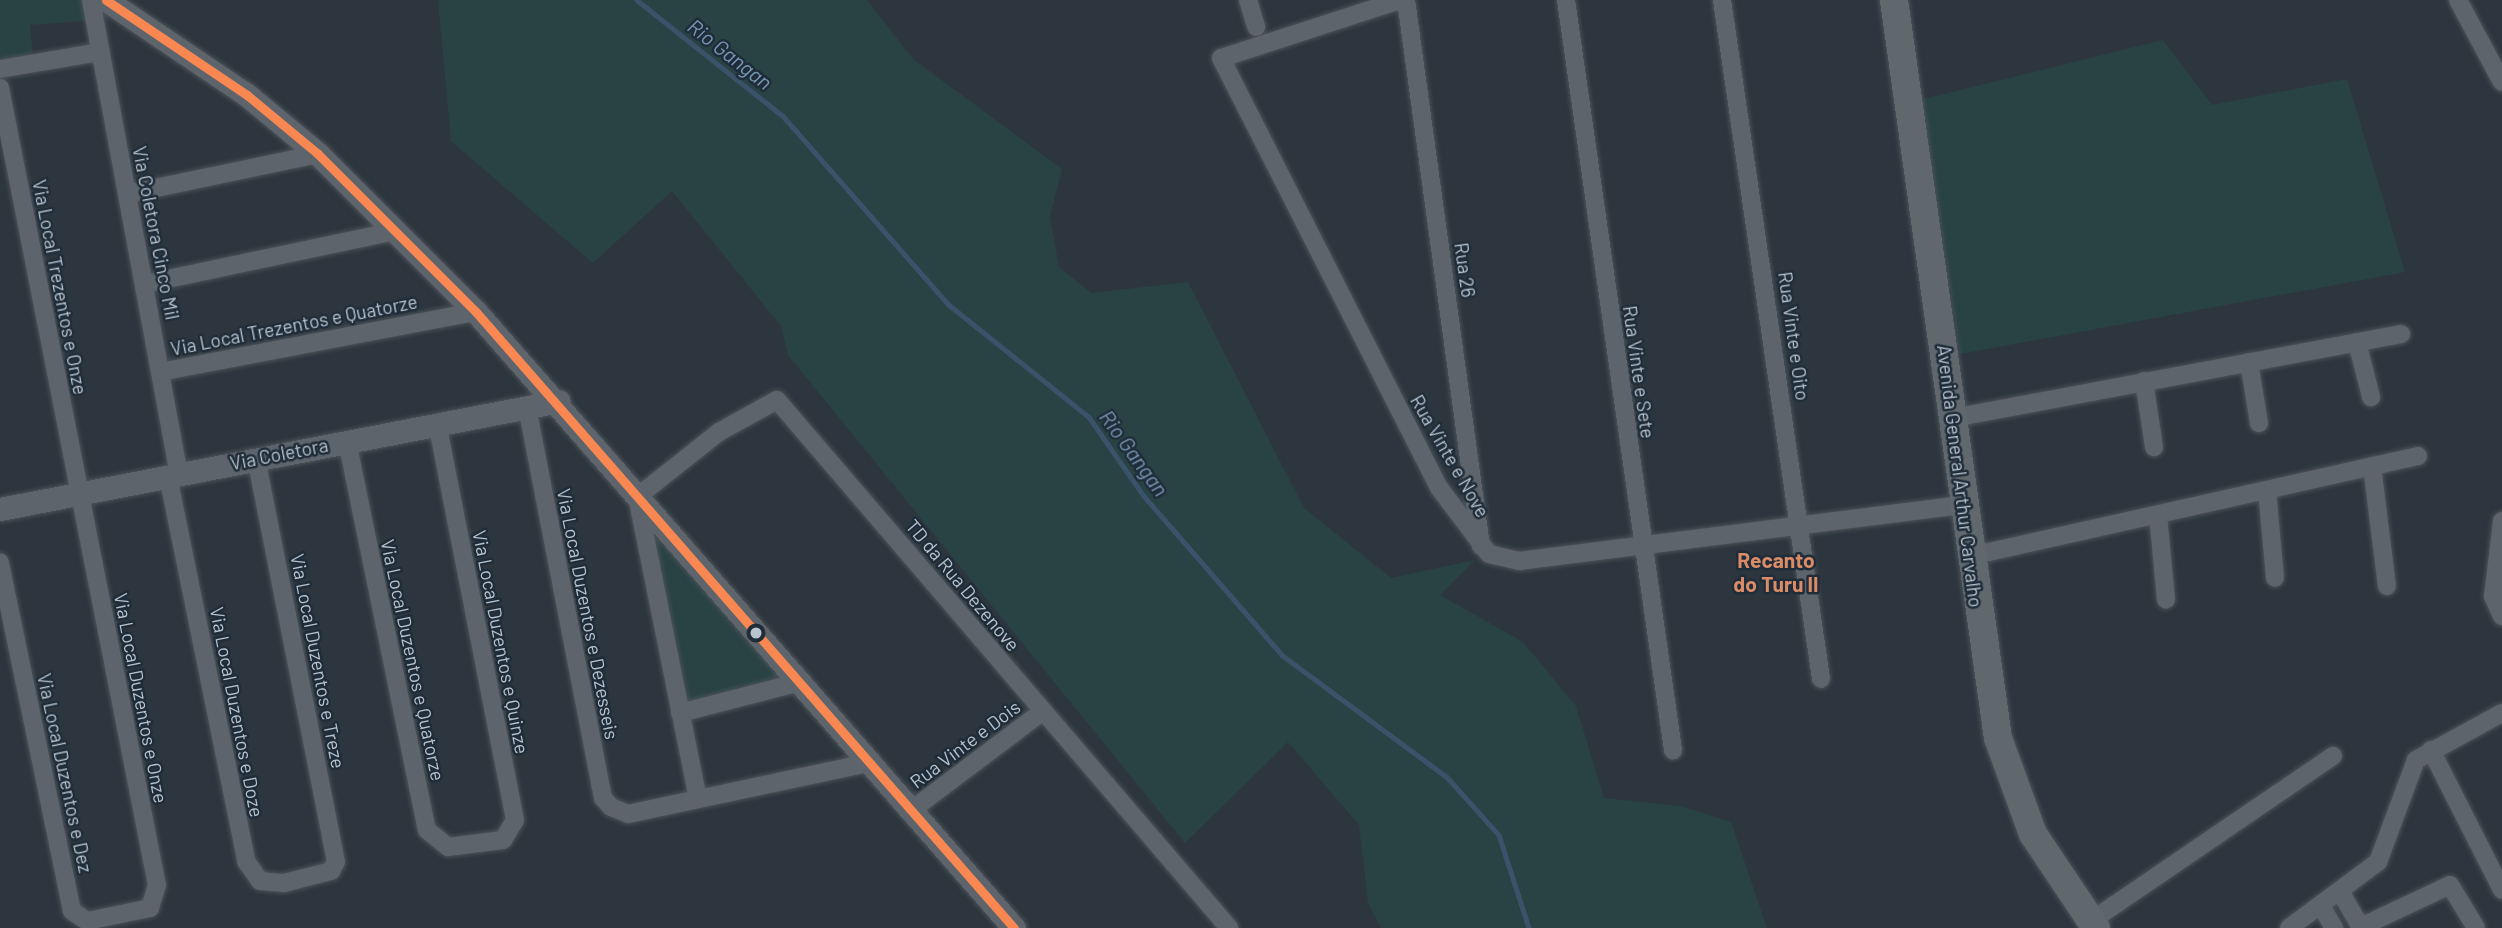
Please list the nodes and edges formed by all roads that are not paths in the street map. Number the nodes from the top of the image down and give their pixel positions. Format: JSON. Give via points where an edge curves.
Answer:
{"nodes":[{"id":1,"x":91,"y":0,"type":"edge"},
{"id":2,"x":106,"y":0,"type":"edge"},
{"id":3,"x":1248,"y":0,"type":"edge"},
{"id":4,"x":1400,"y":0,"type":"edge"},
{"id":5,"x":1406,"y":0,"type":"edge"},
{"id":6,"x":1566,"y":0,"type":"edge"},
{"id":7,"x":1722,"y":0,"type":"edge"},
{"id":8,"x":1894,"y":0,"type":"edge"},
{"id":9,"x":2458,"y":0,"type":"edge"},
{"id":10,"x":1256,"y":27,"type":"dead end"},
{"id":11,"x":101,"y":52,"type":"junction"},
{"id":12,"x":0,"y":69,"type":"edge"},
{"id":13,"x":2502,"y":82,"type":"edge"},
{"id":14,"x":0,"y":88,"type":"edge"},
{"id":15,"x":318,"y":154,"type":"junction"},
{"id":16,"x":127,"y":194,"type":"junction"},
{"id":17,"x":396,"y":231,"type":"junction"},
{"id":18,"x":144,"y":284,"type":"junction"},
{"id":19,"x":476,"y":312,"type":"junction"},
{"id":20,"x":2401,"y":334,"type":"dead end"},
{"id":21,"x":2357,"y":342,"type":"junction"},
{"id":22,"x":2249,"y":362,"type":"junction"},
{"id":23,"x":160,"y":372,"type":"junction"},
{"id":24,"x":2144,"y":381,"type":"junction"},
{"id":25,"x":2371,"y":397,"type":"dead end"},
{"id":26,"x":559,"y":401,"type":"junction"},
{"id":27,"x":527,"y":407,"type":"junction"},
{"id":28,"x":1953,"y":418,"type":"junction"},
{"id":29,"x":2259,"y":423,"type":"dead end"},
{"id":30,"x":437,"y":424,"type":"junction"},
{"id":31,"x":347,"y":441,"type":"junction"},
{"id":32,"x":2154,"y":447,"type":"dead end"},
{"id":33,"x":2418,"y":456,"type":"dead end"},
{"id":34,"x":256,"y":459,"type":"junction"},
{"id":35,"x":2372,"y":466,"type":"junction"},
{"id":36,"x":173,"y":475,"type":"junction"},
{"id":37,"x":2267,"y":490,"type":"junction"},
{"id":38,"x":79,"y":494,"type":"junction"},
{"id":39,"x":637,"y":497,"type":"junction"},
{"id":40,"x":1965,"y":505,"type":"junction"},
{"id":41,"x":0,"y":509,"type":"edge"},
{"id":42,"x":2158,"y":515,"type":"junction"},
{"id":43,"x":2502,"y":521,"type":"edge"},
{"id":44,"x":1800,"y":522,"type":"junction"},
{"id":45,"x":1642,"y":542,"type":"junction"},
{"id":46,"x":1481,"y":546,"type":"junction"},
{"id":47,"x":1971,"y":556,"type":"junction"},
{"id":48,"x":0,"y":562,"type":"edge"},
{"id":49,"x":2275,"y":579,"type":"dead end"},
{"id":50,"x":2387,"y":586,"type":"dead end"},
{"id":51,"x":2166,"y":600,"type":"dead end"},
{"id":52,"x":2502,"y":616,"type":"edge"},
{"id":53,"x":1821,"y":679,"type":"dead end"},
{"id":54,"x":800,"y":682,"type":"junction"},
{"id":55,"x":1043,"y":711,"type":"junction"},
{"id":56,"x":680,"y":713,"type":"junction"},
{"id":57,"x":2502,"y":713,"type":"edge"},
{"id":58,"x":1673,"y":750,"type":"dead end"},
{"id":59,"x":2431,"y":750,"type":"junction"},
{"id":60,"x":2333,"y":756,"type":"dead end"},
{"id":61,"x":873,"y":762,"type":"junction"},
{"id":62,"x":698,"y":799,"type":"junction"},
{"id":63,"x":913,"y":809,"type":"junction"},
{"id":64,"x":478,"y":844,"type":"joint"},
{"id":65,"x":331,"y":871,"type":"joint"},
{"id":66,"x":2502,"y":890,"type":"edge"},
{"id":67,"x":2341,"y":893,"type":"junction"},
{"id":68,"x":2321,"y":906,"type":"junction"},
{"id":69,"x":150,"y":908,"type":"joint"},
{"id":70,"x":2093,"y":925,"type":"edge"},
{"id":71,"x":2360,"y":927,"type":"edge"},
{"id":72,"x":1014,"y":928,"type":"edge"},
{"id":73,"x":1230,"y":928,"type":"edge"},
{"id":74,"x":2289,"y":928,"type":"edge"},
{"id":75,"x":2334,"y":928,"type":"edge"},
{"id":76,"x":2476,"y":928,"type":"edge"}],
"edges":[{"from":1,"to":11,"type":"street","name":"Via Coletora Cinco Mil"},
{"from":2,"to":15,"type":"street","via":[[247,94]]},
{"from":3,"to":10,"type":"street"},
{"from":4,"to":46,"type":"street","name":"Rua Vinte e Nove","via":[[1221,58],[1440,489]]},
{"from":5,"to":46,"type":"street","name":"Rua 26"},
{"from":6,"to":45,"type":"street","name":"Rua Vinte e Sete"},
{"from":7,"to":44,"type":"street","name":"Rua Vinte e Oito"},
{"from":8,"to":28,"type":"main road","name":"Avenida General Arthur Carvalho"},
{"from":9,"to":13,"type":"street"},
{"from":11,"to":12,"type":"street"},
{"from":11,"to":16,"type":"street","name":"Via Coletora Cinco Mil"},
{"from":14,"to":38,"type":"street","name":"Via Local Trezentos e Onze"},
{"from":15,"to":16,"type":"street"},
{"from":15,"to":17,"type":"street"},
{"from":16,"to":18,"type":"street","name":"Via Coletora Cinco Mil"},
{"from":17,"to":18,"type":"street"},
{"from":17,"to":19,"type":"street"},
{"from":18,"to":23,"type":"street","name":"Via Coletora Cinco Mil"},
{"from":19,"to":23,"type":"street","name":"Via Local Trezentos e Quatorze"},
{"from":19,"to":26,"type":"street"},
{"from":20,"to":21,"type":"street"},
{"from":21,"to":22,"type":"street"},
{"from":21,"to":25,"type":"street"},
{"from":22,"to":24,"type":"street"},
{"from":22,"to":29,"type":"street"},
{"from":23,"to":36,"type":"street","name":"Via Coletora Cinco Mil"},
{"from":24,"to":28,"type":"street"},
{"from":24,"to":32,"type":"street"},
{"from":26,"to":27,"type":"street","name":"Via Coletora"},
{"from":26,"to":39,"type":"street"},
{"from":27,"to":30,"type":"street","name":"Via Coletora"},
{"from":27,"to":62,"type":"street","name":"Via Local Duzentos e Dezesseis","via":[[603,798],[628,814]]},
{"from":28,"to":40,"type":"main road","name":"Avenida General Arthur Carvalho"},
{"from":30,"to":31,"type":"street","name":"Via Coletora"},
{"from":30,"to":64,"type":"street","name":"Via Local Duzentos e Quinze","via":[[515,820],[503,840]]},
{"from":31,"to":34,"type":"street","name":"Via Coletora"},
{"from":31,"to":64,"type":"street","name":"Via Local Duzentos e Quatorze","via":[[427,830],[438,845]]},
{"from":33,"to":35,"type":"street"},
{"from":34,"to":36,"type":"street","name":"Via Coletora"},
{"from":34,"to":65,"type":"street","name":"Via Local Duzentos e Treze","via":[[336,853]]},
{"from":35,"to":37,"type":"street"},
{"from":35,"to":50,"type":"street"},
{"from":36,"to":38,"type":"street","name":"Via Coletora"},
{"from":36,"to":65,"type":"street","name":"Via Local Duzentos e Doze","via":[[246,861],[252,875],[273,884]]},
{"from":37,"to":42,"type":"street"},
{"from":37,"to":49,"type":"street"},
{"from":38,"to":41,"type":"street","name":"Via Coletora"},
{"from":38,"to":69,"type":"street","name":"Via Local Duzentos e Onze","via":[[157,885]]},
{"from":39,"to":54,"type":"street"},
{"from":39,"to":55,"type":"street","name":"TD da Rua Dezenove","via":[[727,426],[776,400]]},
{"from":39,"to":56,"type":"street"},
{"from":40,"to":44,"type":"street","name":"Rua Vinte e Nove"},
{"from":40,"to":47,"type":"main road","name":"Avenida General Arthur Carvalho"},
{"from":42,"to":47,"type":"street"},
{"from":42,"to":51,"type":"street"},
{"from":43,"to":52,"type":"street","via":[[2493,596]]},
{"from":44,"to":45,"type":"street","name":"Rua Vinte e Nove"},
{"from":44,"to":53,"type":"street","name":"Rua Vinte e Oito"},
{"from":45,"to":46,"type":"street","name":"Rua Vinte e Nove","via":[[1519,561],[1489,554]]},
{"from":45,"to":58,"type":"street","name":"Rua Vinte e Sete"},
{"from":47,"to":70,"type":"main road","name":"Avenida General Arthur Carvalho","via":[[1982,655],[2006,767],[2033,834]]},
{"from":48,"to":69,"type":"street","name":"Via Local Duzentos e Dez","via":[[72,911],[87,921]]},
{"from":54,"to":56,"type":"street"},
{"from":54,"to":61,"type":"street"},
{"from":55,"to":63,"type":"street","name":"Rua Vinte e Dois"},
{"from":55,"to":73,"type":"street","name":"TD da Rua Dezenove"},
{"from":56,"to":62,"type":"street"},
{"from":57,"to":59,"type":"street"},
{"from":59,"to":66,"type":"street"},
{"from":59,"to":67,"type":"street","via":[[2408,770],[2378,862]]},
{"from":60,"to":70,"type":"street"},
{"from":61,"to":62,"type":"street"},
{"from":61,"to":63,"type":"street"},
{"from":63,"to":72,"type":"street"},
{"from":67,"to":68,"type":"street"},
{"from":67,"to":71,"type":"street"},
{"from":68,"to":74,"type":"street"},
{"from":68,"to":75,"type":"street"},
{"from":71,"to":76,"type":"street","via":[[2447,884]]}]}
